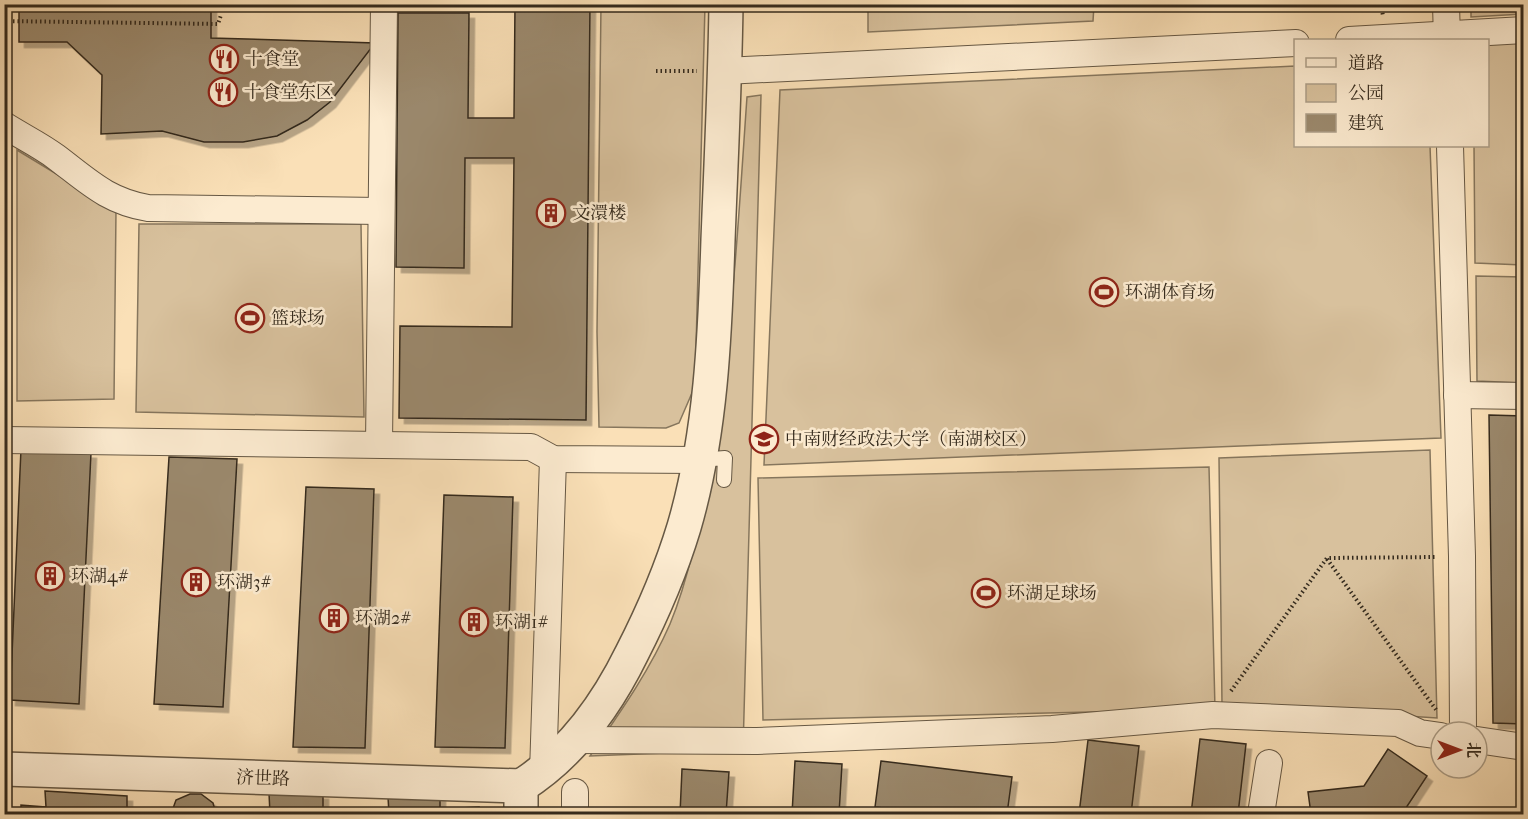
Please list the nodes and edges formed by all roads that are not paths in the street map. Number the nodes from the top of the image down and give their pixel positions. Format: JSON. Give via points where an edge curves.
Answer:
{"nodes":[{"id":1,"x":384,"y":4,"type":"edge"},
{"id":2,"x":726,"y":4,"type":"edge"},
{"id":3,"x":1446,"y":4,"type":"edge"},
{"id":4,"x":1524,"y":30,"type":"edge"},
{"id":5,"x":1447,"y":38,"type":"edge"},
{"id":6,"x":1398,"y":39,"type":"edge"},
{"id":7,"x":1294,"y":43,"type":"edge"},
{"id":8,"x":725,"y":71,"type":"junction"},
{"id":9,"x":4,"y":125,"type":"edge"},
{"id":10,"x":1449,"y":147,"type":"edge"},
{"id":11,"x":381,"y":211,"type":"junction"},
{"id":12,"x":1457,"y":395,"type":"junction"},
{"id":13,"x":1524,"y":396,"type":"edge"},
{"id":14,"x":4,"y":440,"type":"edge"},
{"id":15,"x":379,"y":444,"type":"junction"},
{"id":16,"x":553,"y":459,"type":"junction"},
{"id":17,"x":698,"y":460,"type":"junction"},
{"id":18,"x":724,"y":480,"type":"dead end"},
{"id":19,"x":1450,"y":720,"type":"edge"},
{"id":20,"x":1429,"y":732,"type":"edge"},
{"id":21,"x":578,"y":740,"type":"junction"},
{"id":22,"x":1489,"y":742,"type":"edge"},
{"id":23,"x":1524,"y":747,"type":"edge"},
{"id":24,"x":1269,"y":763,"type":"dead end"},
{"id":25,"x":4,"y":769,"type":"edge"},
{"id":26,"x":529,"y":791,"type":"edge"},
{"id":27,"x":1262,"y":814,"type":"edge"}],
"edges":[{"from":1,"to":11,"type":"street"},
{"from":2,"to":8,"type":"street"},
{"from":3,"to":5,"type":"street"},
{"from":4,"to":5,"type":"street"},
{"from":5,"to":6,"type":"street"},
{"from":7,"to":8,"type":"street"},
{"from":8,"to":17,"type":"street","via":[[715,316]]},
{"from":9,"to":11,"type":"street","via":[[55,156],[107,196],[132,206]]},
{"from":10,"to":12,"type":"street"},
{"from":11,"to":15,"type":"street"},
{"from":12,"to":13,"type":"street"},
{"from":12,"to":19,"type":"street","via":[[1462,556]]},
{"from":14,"to":15,"type":"street"},
{"from":15,"to":16,"type":"street","via":[[531,447]]},
{"from":16,"to":17,"type":"street"},
{"from":16,"to":26,"type":"street"},
{"from":17,"to":18,"type":"lane","via":[[725,458]]},
{"from":17,"to":21,"type":"street","via":[[684,526],[647,623],[614,686]]},
{"from":20,"to":21,"type":"street","via":[[1420,733],[1398,723],[1213,715],[1052,729],[793,740]]},
{"from":21,"to":26,"type":"street"},
{"from":22,"to":23,"type":"street"},
{"from":24,"to":27,"type":"street"},
{"from":25,"to":26,"type":"street","name":"济世路"}]}
